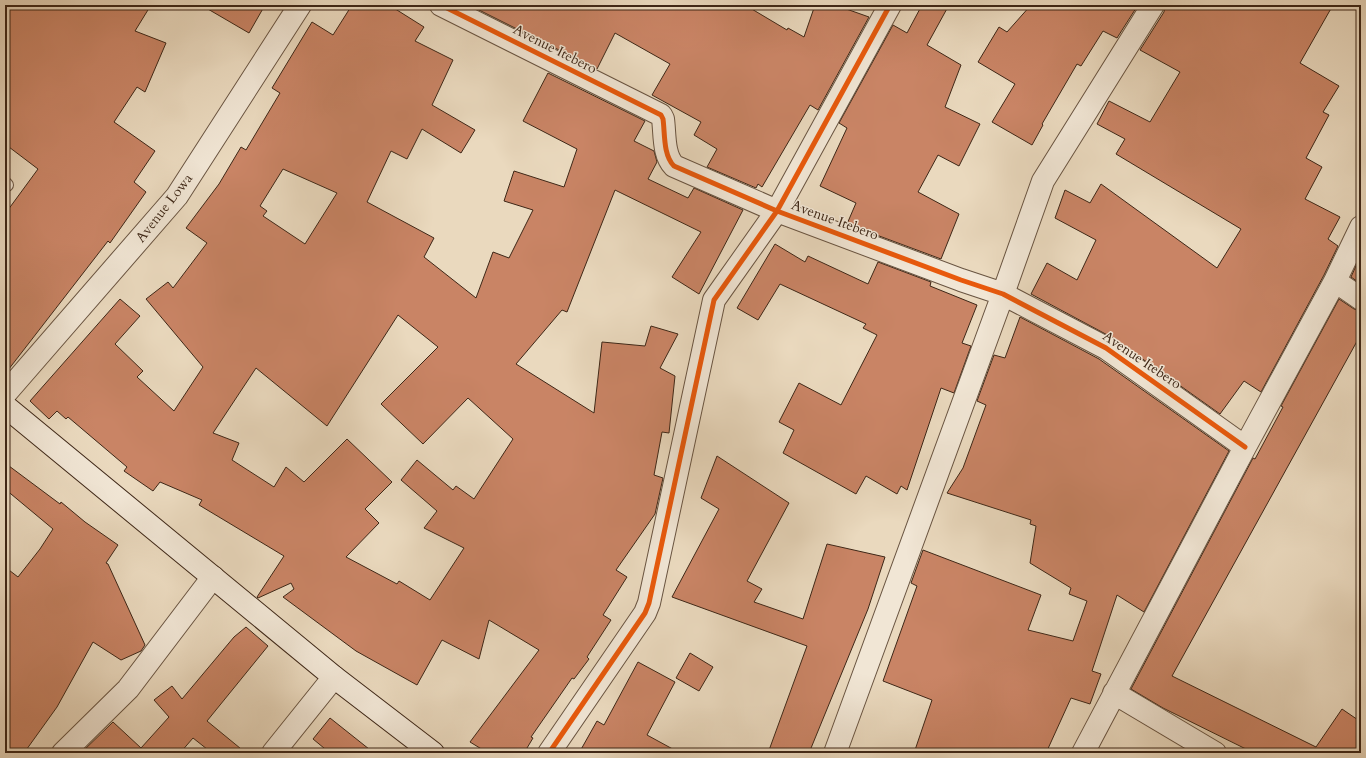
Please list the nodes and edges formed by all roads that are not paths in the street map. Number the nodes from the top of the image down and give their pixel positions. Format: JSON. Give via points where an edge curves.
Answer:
{"nodes":[{"id":1,"x":300,"y":5,"type":"edge"},
{"id":2,"x":441,"y":5,"type":"edge"},
{"id":3,"x":890,"y":5,"type":"edge"},
{"id":4,"x":1153,"y":5,"type":"edge"},
{"id":5,"x":776,"y":212,"type":"junction"},
{"id":6,"x":1361,"y":227,"type":"edge"},
{"id":7,"x":1335,"y":281,"type":"junction"},
{"id":8,"x":1003,"y":294,"type":"junction"},
{"id":9,"x":1361,"y":299,"type":"edge"},
{"id":10,"x":5,"y":394,"type":"edge"},
{"id":11,"x":5,"y":406,"type":"edge"},
{"id":12,"x":1244,"y":447,"type":"junction"},
{"id":13,"x":213,"y":577,"type":"junction"},
{"id":14,"x":334,"y":677,"type":"junction"},
{"id":15,"x":1114,"y":693,"type":"junction"},
{"id":16,"x":64,"y":753,"type":"edge"},
{"id":17,"x":272,"y":753,"type":"edge"},
{"id":18,"x":433,"y":753,"type":"edge"},
{"id":19,"x":549,"y":753,"type":"edge"},
{"id":20,"x":835,"y":753,"type":"edge"},
{"id":21,"x":1084,"y":753,"type":"edge"},
{"id":22,"x":1215,"y":753,"type":"edge"}],
"edges":[{"from":1,"to":10,"type":"street","name":"Avenue Lowa","via":[[174,200]]},
{"from":2,"to":5,"type":"street","name":"Avenue Itebero","via":[[661,115],[667,156],[674,166]]},
{"from":3,"to":5,"type":"street"},
{"from":4,"to":8,"type":"street","via":[[1042,181]]},
{"from":5,"to":8,"type":"street","name":"Avenue Itebero"},
{"from":5,"to":19,"type":"street","via":[[712,306],[645,613]]},
{"from":6,"to":7,"type":"street"},
{"from":7,"to":9,"type":"street"},
{"from":7,"to":12,"type":"street"},
{"from":8,"to":12,"type":"street","name":"Avenue Itebero","via":[[1106,348]]},
{"from":8,"to":20,"type":"street"},
{"from":11,"to":13,"type":"street"},
{"from":12,"to":15,"type":"street"},
{"from":13,"to":14,"type":"street"},
{"from":13,"to":16,"type":"street","via":[[128,689]]},
{"from":14,"to":17,"type":"street"},
{"from":14,"to":18,"type":"street"},
{"from":15,"to":21,"type":"street"},
{"from":15,"to":22,"type":"street"}]}
